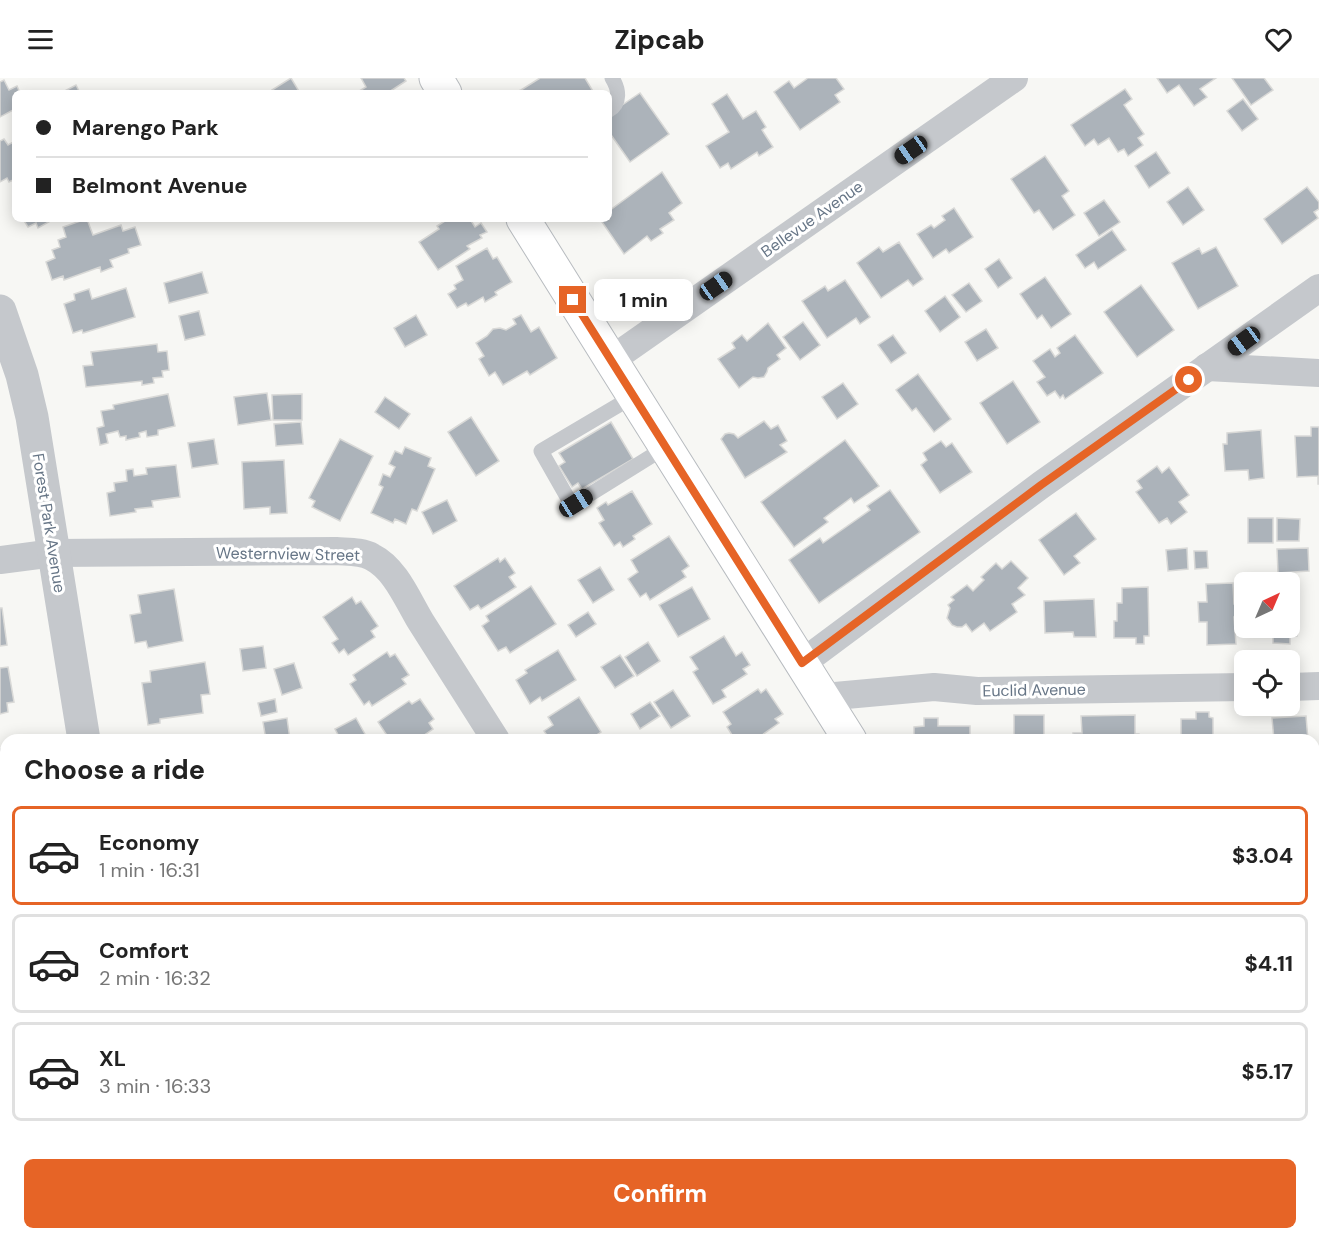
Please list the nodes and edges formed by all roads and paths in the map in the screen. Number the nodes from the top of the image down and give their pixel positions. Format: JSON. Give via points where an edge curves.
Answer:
{"nodes":[{"id":1,"x":612,"y":78,"type":"edge"},
{"id":2,"x":1014,"y":78,"type":"edge"},
{"id":3,"x":612,"y":108,"type":"edge"},
{"id":4,"x":525,"y":222,"type":"edge"},
{"id":5,"x":1319,"y":288,"type":"edge"},
{"id":6,"x":0,"y":311,"type":"edge"},
{"id":7,"x":611,"y":360,"type":"junction"},
{"id":8,"x":1207,"y":367,"type":"junction"},
{"id":9,"x":1319,"y":373,"type":"edge"},
{"id":10,"x":634,"y":396,"type":"junction"},
{"id":11,"x":666,"y":447,"type":"junction"},
{"id":12,"x":54,"y":553,"type":"junction"},
{"id":13,"x":0,"y":560,"type":"edge"},
{"id":14,"x":802,"y":663,"type":"junction"},
{"id":15,"x":1319,"y":686,"type":"edge"},
{"id":16,"x":1234,"y":687,"type":"edge"},
{"id":17,"x":1300,"y":687,"type":"edge"},
{"id":18,"x":824,"y":697,"type":"junction"},
{"id":19,"x":83,"y":734,"type":"edge"},
{"id":20,"x":492,"y":734,"type":"edge"},
{"id":21,"x":846,"y":734,"type":"edge"}],
"edges":[{"from":1,"to":3,"type":"lane","via":[[618,96]]},
{"from":2,"to":7,"type":"street","name":"Bellevue Avenue"},
{"from":4,"to":7,"type":"main road"},
{"from":5,"to":8,"type":"street"},
{"from":6,"to":12,"type":"street","name":"Forest Park Avenue","via":[[27,396]]},
{"from":7,"to":10,"type":"main road"},
{"from":8,"to":9,"type":"street"},
{"from":8,"to":14,"type":"street"},
{"from":10,"to":11,"type":"main road"},
{"from":10,"to":11,"type":"lane","via":[[541,451],[570,502],[576,503]]},
{"from":11,"to":14,"type":"main road"},
{"from":12,"to":13,"type":"street","name":"Westernview Street"},
{"from":12,"to":19,"type":"street","name":"Forest Park Avenue"},
{"from":12,"to":20,"type":"street","name":"Westernview Street","via":[[336,552],[371,556],[397,580]]},
{"from":14,"to":18,"type":"main road"},
{"from":15,"to":17,"type":"street"},
{"from":16,"to":18,"type":"street","name":"Euclid Avenue","via":[[976,692],[934,687]]},
{"from":18,"to":21,"type":"main road"}]}
